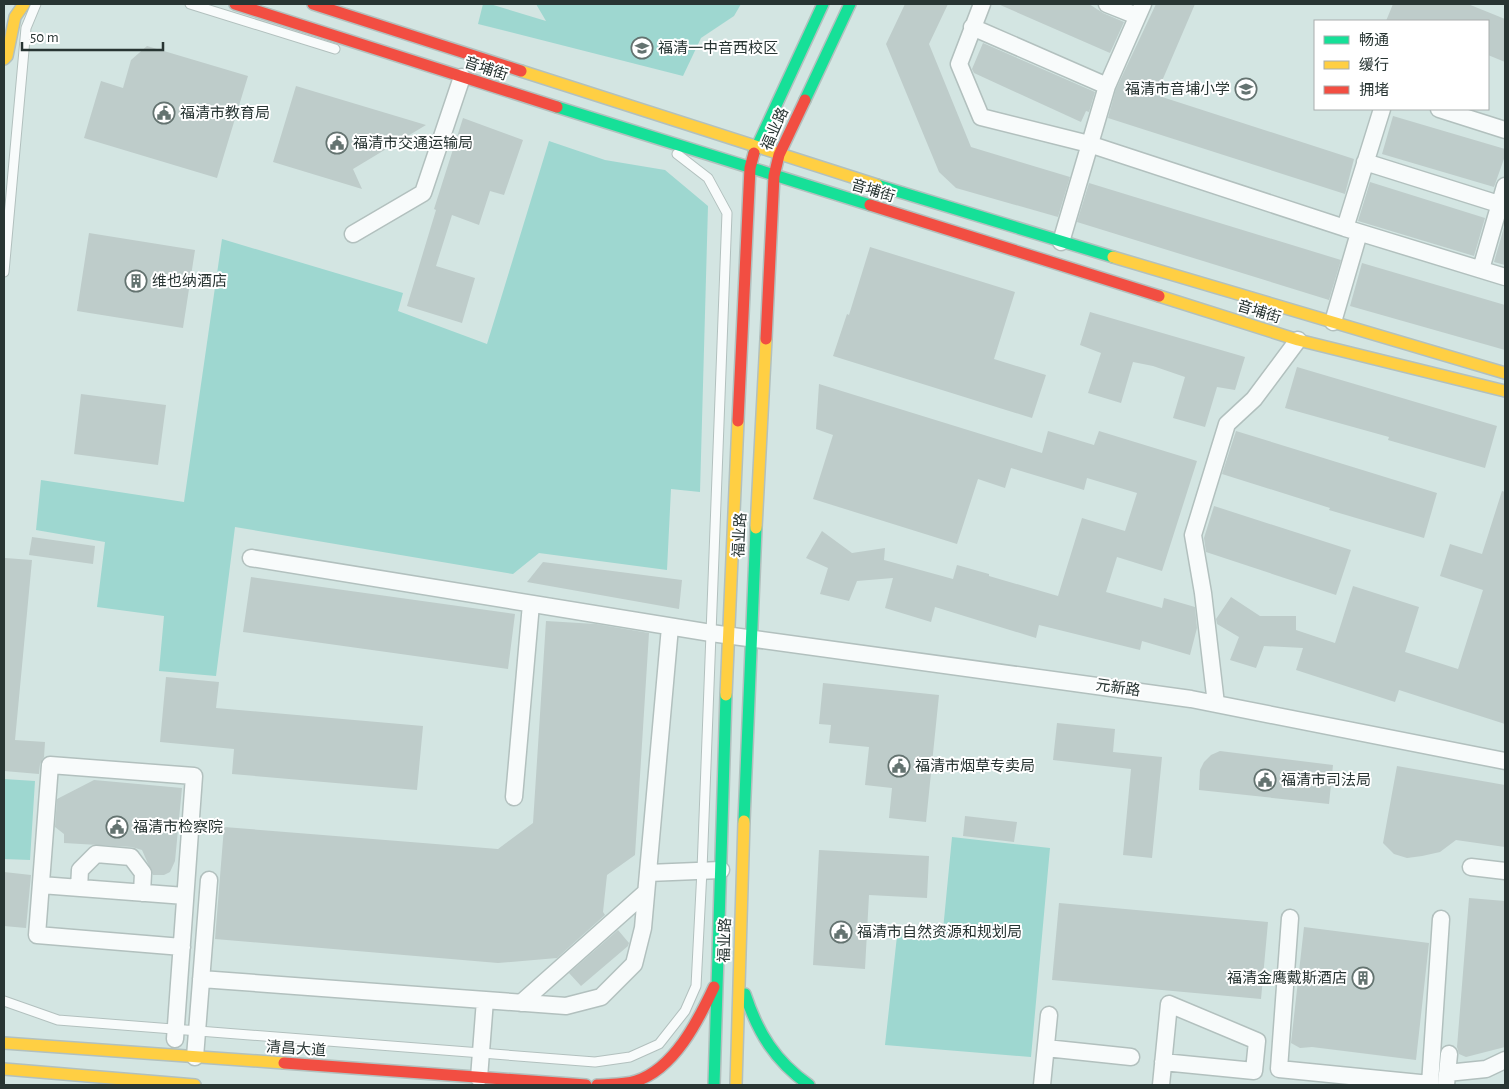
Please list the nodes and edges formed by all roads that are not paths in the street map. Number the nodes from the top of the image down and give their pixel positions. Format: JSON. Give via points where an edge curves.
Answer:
{"nodes":[{"id":1,"x":24,"y":4,"type":"edge"},
{"id":2,"x":36,"y":4,"type":"edge"},
{"id":3,"x":190,"y":4,"type":"edge"},
{"id":4,"x":235,"y":4,"type":"edge"},
{"id":5,"x":313,"y":4,"type":"edge"},
{"id":6,"x":823,"y":4,"type":"edge"},
{"id":7,"x":850,"y":4,"type":"edge"},
{"id":8,"x":982,"y":4,"type":"edge"},
{"id":9,"x":1107,"y":4,"type":"edge"},
{"id":10,"x":1140,"y":10,"type":"edge"},
{"id":11,"x":972,"y":27,"type":"junction"},
{"id":12,"x":348,"y":52,"type":"dead end"},
{"id":13,"x":4,"y":59,"type":"edge"},
{"id":14,"x":460,"y":84,"type":"junction"},
{"id":15,"x":1107,"y":86,"type":"junction"},
{"id":16,"x":505,"y":101,"type":"dead end"},
{"id":17,"x":1382,"y":110,"type":"edge"},
{"id":18,"x":1442,"y":110,"type":"edge"},
{"id":19,"x":1505,"y":130,"type":"edge"},
{"id":20,"x":1089,"y":144,"type":"junction"},
{"id":21,"x":755,"y":146,"type":"junction"},
{"id":22,"x":779,"y":154,"type":"junction"},
{"id":23,"x":1365,"y":162,"type":"junction"},
{"id":24,"x":750,"y":168,"type":"junction"},
{"id":25,"x":774,"y":176,"type":"junction"},
{"id":26,"x":1505,"y":186,"type":"edge"},
{"id":27,"x":1503,"y":205,"type":"edge"},
{"id":28,"x":1352,"y":231,"type":"junction"},
{"id":29,"x":353,"y":234,"type":"dead end"},
{"id":30,"x":1061,"y":242,"type":"junction"},
{"id":31,"x":1481,"y":269,"type":"junction"},
{"id":32,"x":4,"y":272,"type":"edge"},
{"id":33,"x":1505,"y":277,"type":"edge"},
{"id":34,"x":1334,"y":322,"type":"junction"},
{"id":35,"x":1298,"y":340,"type":"junction"},
{"id":36,"x":1505,"y":373,"type":"edge"},
{"id":37,"x":1505,"y":391,"type":"edge"},
{"id":38,"x":251,"y":558,"type":"dead end"},
{"id":39,"x":531,"y":604,"type":"junction"},
{"id":40,"x":670,"y":627,"type":"junction"},
{"id":41,"x":711,"y":633,"type":"junction"},
{"id":42,"x":728,"y":635,"type":"junction"},
{"id":43,"x":750,"y":637,"type":"junction"},
{"id":44,"x":1216,"y":704,"type":"junction"},
{"id":45,"x":1505,"y":761,"type":"edge"},
{"id":46,"x":514,"y":797,"type":"dead end"},
{"id":47,"x":1471,"y":867,"type":"dead end"},
{"id":48,"x":702,"y":870,"type":"junction"},
{"id":49,"x":721,"y":870,"type":"junction"},
{"id":50,"x":1505,"y":871,"type":"edge"},
{"id":51,"x":648,"y":873,"type":"junction"},
{"id":52,"x":209,"y":880,"type":"dead end"},
{"id":53,"x":40,"y":885,"type":"junction"},
{"id":54,"x":79,"y":888,"type":"junction"},
{"id":55,"x":142,"y":892,"type":"junction"},
{"id":56,"x":646,"y":892,"type":"junction"},
{"id":57,"x":185,"y":896,"type":"junction"},
{"id":58,"x":1290,"y":918,"type":"dead end"},
{"id":59,"x":1441,"y":919,"type":"dead end"},
{"id":60,"x":182,"y":947,"type":"junction"},
{"id":61,"x":718,"y":976,"type":"junction"},
{"id":62,"x":739,"y":976,"type":"junction"},
{"id":63,"x":201,"y":979,"type":"junction"},
{"id":64,"x":485,"y":1000,"type":"junction"},
{"id":65,"x":4,"y":1001,"type":"edge"},
{"id":66,"x":521,"y":1003,"type":"junction"},
{"id":67,"x":1049,"y":1015,"type":"dead end"},
{"id":68,"x":197,"y":1031,"type":"junction"},
{"id":69,"x":4,"y":1032,"type":"edge"},
{"id":70,"x":175,"y":1034,"type":"junction"},
{"id":71,"x":4,"y":1043,"type":"edge"},
{"id":72,"x":66,"y":1047,"type":"junction"},
{"id":73,"x":1046,"y":1048,"type":"junction"},
{"id":74,"x":481,"y":1053,"type":"junction"},
{"id":75,"x":1449,"y":1054,"type":"dead end"},
{"id":76,"x":195,"y":1057,"type":"junction"},
{"id":77,"x":1131,"y":1057,"type":"dead end"},
{"id":78,"x":1505,"y":1060,"type":"edge"},
{"id":79,"x":1163,"y":1062,"type":"junction"},
{"id":80,"x":4,"y":1069,"type":"edge"},
{"id":81,"x":66,"y":1074,"type":"junction"},
{"id":82,"x":480,"y":1078,"type":"junction"},
{"id":83,"x":1287,"y":1078,"type":"edge"},
{"id":84,"x":1318,"y":1079,"type":"edge"},
{"id":85,"x":1446,"y":1079,"type":"edge"},
{"id":86,"x":55,"y":1085,"type":"edge"},
{"id":87,"x":195,"y":1085,"type":"edge"},
{"id":88,"x":586,"y":1085,"type":"edge"},
{"id":89,"x":597,"y":1085,"type":"edge"},
{"id":90,"x":714,"y":1085,"type":"edge"},
{"id":91,"x":736,"y":1085,"type":"edge"},
{"id":92,"x":810,"y":1085,"type":"edge"},
{"id":93,"x":1042,"y":1085,"type":"edge"},
{"id":94,"x":1161,"y":1085,"type":"edge"}],
"edges":[{"from":1,"to":13,"type":"street","via":[[15,16]]},
{"from":2,"to":32,"type":"lane","via":[[26,28]]},
{"from":3,"to":12,"type":"lane"},
{"from":4,"to":14,"type":"street","name":"音埔街"},
{"from":5,"to":21,"type":"street","name":"音埔街"},
{"from":6,"to":21,"type":"street","name":"福业路"},
{"from":7,"to":22,"type":"street","name":"福业路"},
{"from":8,"to":11,"type":"street"},
{"from":9,"to":10,"type":"street"},
{"from":10,"to":15,"type":"street"},
{"from":11,"to":15,"type":"street"},
{"from":11,"to":20,"type":"street","via":[[959,64],[981,117]]},
{"from":14,"to":24,"type":"street","name":"音埔街"},
{"from":14,"to":29,"type":"street","via":[[423,193]]},
{"from":15,"to":20,"type":"street"},
{"from":16,"to":41,"type":"lane","via":[[680,155],[708,178],[727,213]]},
{"from":17,"to":23,"type":"street"},
{"from":18,"to":19,"type":"street"},
{"from":20,"to":28,"type":"street"},
{"from":20,"to":30,"type":"street"},
{"from":21,"to":22,"type":"street","name":"音埔街"},
{"from":21,"to":24,"type":"street","name":"福业路"},
{"from":22,"to":25,"type":"street","name":"福业路"},
{"from":22,"to":30,"type":"street","name":"音埔街"},
{"from":23,"to":27,"type":"street"},
{"from":23,"to":28,"type":"street"},
{"from":24,"to":25,"type":"street","name":"音埔街"},
{"from":24,"to":42,"type":"street","name":"福业路"},
{"from":25,"to":35,"type":"street","name":"音埔街"},
{"from":25,"to":43,"type":"street","name":"福业路"},
{"from":26,"to":27,"type":"street"},
{"from":27,"to":31,"type":"street"},
{"from":28,"to":31,"type":"street"},
{"from":28,"to":34,"type":"street"},
{"from":30,"to":34,"type":"street","name":"音埔街"},
{"from":31,"to":33,"type":"street"},
{"from":34,"to":36,"type":"street","name":"音埔街"},
{"from":35,"to":37,"type":"street","name":"音埔街"},
{"from":35,"to":44,"type":"street","via":[[1254,400],[1227,424],[1193,535]]},
{"from":38,"to":39,"type":"street","name":"元新路"},
{"from":39,"to":40,"type":"street","name":"元新路"},
{"from":39,"to":46,"type":"street"},
{"from":40,"to":41,"type":"street","name":"元新路"},
{"from":40,"to":51,"type":"street"},
{"from":41,"to":42,"type":"street","name":"元新路"},
{"from":41,"to":48,"type":"lane"},
{"from":42,"to":43,"type":"street","name":"元新路"},
{"from":42,"to":49,"type":"street","name":"福业路"},
{"from":43,"to":44,"type":"street","name":"元新路"},
{"from":43,"to":62,"type":"street","name":"福业路"},
{"from":44,"to":45,"type":"street","name":"元新路"},
{"from":47,"to":50,"type":"street"},
{"from":48,"to":49,"type":"street"},
{"from":48,"to":51,"type":"street"},
{"from":48,"to":74,"type":"lane","via":[[696,986],[685,1011],[659,1044],[630,1057],[596,1062]]},
{"from":49,"to":61,"type":"street","name":"福业路"},
{"from":51,"to":56,"type":"street"},
{"from":52,"to":63,"type":"street"},
{"from":53,"to":54,"type":"street"},
{"from":53,"to":57,"type":"street","via":[[50,765],[194,776]]},
{"from":53,"to":60,"type":"street","via":[[37,935]]},
{"from":54,"to":55,"type":"street"},
{"from":54,"to":55,"type":"street","via":[[80,870],[96,854],[131,857],[143,873]]},
{"from":55,"to":57,"type":"street"},
{"from":56,"to":66,"type":"street"},
{"from":56,"to":66,"type":"street","via":[[643,928],[634,964],[601,997],[566,1006]]},
{"from":57,"to":60,"type":"street"},
{"from":58,"to":83,"type":"street","via":[[1279,1069]]},
{"from":59,"to":84,"type":"street","via":[[1430,1084]]},
{"from":60,"to":70,"type":"street"},
{"from":61,"to":89,"type":"street","via":[[703,1012],[677,1048],[657,1068],[639,1080]]},
{"from":61,"to":90,"type":"street","name":"福业路"},
{"from":62,"to":91,"type":"street","name":"福业路"},
{"from":62,"to":92,"type":"street","via":[[754,1022],[768,1048],[797,1077]]},
{"from":63,"to":64,"type":"street"},
{"from":63,"to":68,"type":"street"},
{"from":64,"to":66,"type":"street"},
{"from":64,"to":74,"type":"street"},
{"from":65,"to":70,"type":"lane","via":[[58,1020]]},
{"from":67,"to":73,"type":"street"},
{"from":68,"to":70,"type":"lane"},
{"from":68,"to":74,"type":"lane"},
{"from":68,"to":76,"type":"street"},
{"from":69,"to":72,"type":"street"},
{"from":71,"to":72,"type":"street","name":"清昌大道"},
{"from":72,"to":76,"type":"street","name":"清昌大道"},
{"from":73,"to":77,"type":"street"},
{"from":73,"to":93,"type":"street"},
{"from":74,"to":82,"type":"street"},
{"from":75,"to":85,"type":"street"},
{"from":76,"to":82,"type":"street","name":"清昌大道"},
{"from":78,"to":85,"type":"street","via":[[1486,1069]]},
{"from":79,"to":79,"type":"street","via":[[1169,1004],[1257,1041],[1254,1071]]},
{"from":79,"to":94,"type":"street"},
{"from":80,"to":81,"type":"street"},
{"from":81,"to":86,"type":"street"},
{"from":81,"to":87,"type":"street"},
{"from":82,"to":88,"type":"street","name":"清昌大道"},
{"from":83,"to":84,"type":"street"}]}
